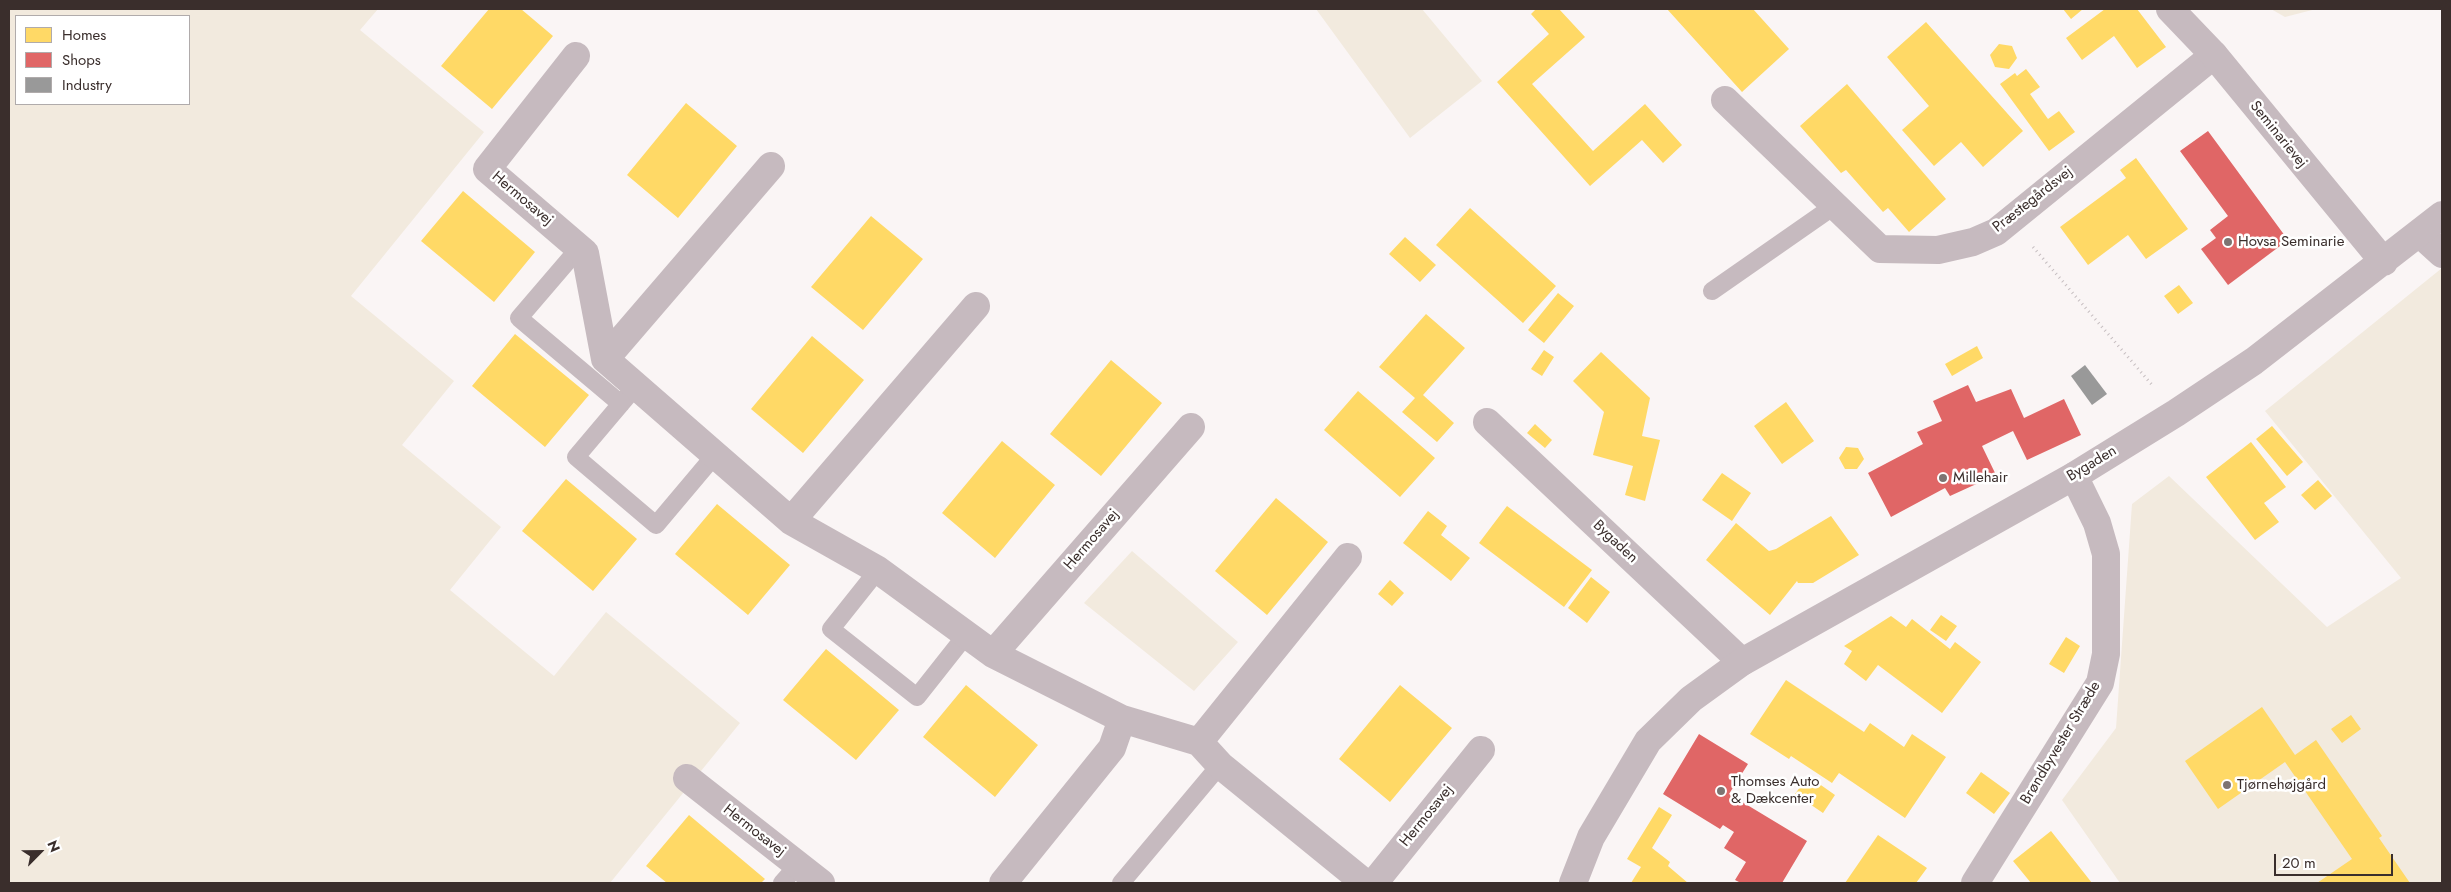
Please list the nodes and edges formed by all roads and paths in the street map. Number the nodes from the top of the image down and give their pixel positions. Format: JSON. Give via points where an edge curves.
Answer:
{"nodes":[{"id":1,"x":2170,"y":9,"type":"edge"},
{"id":2,"x":2214,"y":55,"type":"junction"},
{"id":3,"x":576,"y":56,"type":"dead end"},
{"id":4,"x":1725,"y":100,"type":"dead end"},
{"id":5,"x":771,"y":166,"type":"dead end"},
{"id":6,"x":1834,"y":206,"type":"junction"},
{"id":7,"x":2442,"y":215,"type":"edge"},
{"id":8,"x":2010,"y":220,"type":"junction"},
{"id":9,"x":2420,"y":234,"type":"junction"},
{"id":10,"x":579,"y":248,"type":"junction"},
{"id":11,"x":2442,"y":254,"type":"edge"},
{"id":12,"x":2384,"y":262,"type":"junction"},
{"id":13,"x":1712,"y":292,"type":"dead end"},
{"id":14,"x":976,"y":306,"type":"dead end"},
{"id":15,"x":605,"y":359,"type":"junction"},
{"id":16,"x":628,"y":395,"type":"junction"},
{"id":17,"x":2176,"y":413,"type":"junction"},
{"id":18,"x":1487,"y":422,"type":"dead end"},
{"id":19,"x":1191,"y":427,"type":"dead end"},
{"id":20,"x":715,"y":455,"type":"junction"},
{"id":21,"x":2074,"y":476,"type":"junction"},
{"id":22,"x":791,"y":520,"type":"junction"},
{"id":23,"x":1348,"y":557,"type":"dead end"},
{"id":24,"x":878,"y":570,"type":"junction"},
{"id":25,"x":966,"y":635,"type":"junction"},
{"id":26,"x":993,"y":654,"type":"junction"},
{"id":27,"x":1742,"y":662,"type":"junction"},
{"id":28,"x":1122,"y":719,"type":"junction"},
{"id":29,"x":1199,"y":742,"type":"junction"},
{"id":30,"x":1481,"y":750,"type":"dead end"},
{"id":31,"x":1220,"y":765,"type":"junction"},
{"id":32,"x":687,"y":778,"type":"dead end"},
{"id":33,"x":790,"y":874,"type":"edge"},
{"id":34,"x":821,"y":883,"type":"edge"},
{"id":35,"x":1003,"y":883,"type":"edge"},
{"id":36,"x":1121,"y":883,"type":"edge"},
{"id":37,"x":1364,"y":883,"type":"edge"},
{"id":38,"x":1374,"y":883,"type":"edge"},
{"id":39,"x":1573,"y":883,"type":"edge"},
{"id":40,"x":1975,"y":883,"type":"edge"}],
"edges":[{"from":1,"to":2,"type":"street","name":"Seminarievej"},
{"from":2,"to":8,"type":"street","name":"Præstegårdsvej"},
{"from":2,"to":12,"type":"street","name":"Seminarievej"},
{"from":3,"to":10,"type":"street","name":"Hermosavej","via":[[487,169]]},
{"from":4,"to":6,"type":"street","name":"Præstegårdsvej"},
{"from":5,"to":15,"type":"street"},
{"from":6,"to":8,"type":"street","name":"Præstegårdsvej","via":[[1880,249],[1938,250],[1973,242],[1996,232]]},
{"from":6,"to":13,"type":"lane"},
{"from":7,"to":9,"type":"street","name":"Bygaden"},
{"from":8,"to":17,"type":"path"},
{"from":9,"to":11,"type":"street"},
{"from":9,"to":12,"type":"street","name":"Bygaden"},
{"from":10,"to":15,"type":"street","name":"Hermosavej","via":[[585,253]]},
{"from":10,"to":16,"type":"lane","via":[[519,318]]},
{"from":12,"to":17,"type":"street","name":"Bygaden","via":[[2254,361]]},
{"from":14,"to":22,"type":"street"},
{"from":15,"to":16,"type":"street"},
{"from":16,"to":20,"type":"street"},
{"from":16,"to":20,"type":"lane","via":[[576,457],[656,525]]},
{"from":17,"to":21,"type":"street","name":"Bygaden"},
{"from":18,"to":27,"type":"street","name":"Bygaden"},
{"from":19,"to":26,"type":"street","name":"Hermosavej"},
{"from":20,"to":22,"type":"street"},
{"from":21,"to":27,"type":"street","name":"Bygaden"},
{"from":21,"to":40,"type":"street","name":"Brøndbyvester Stræde","via":[[2098,524],[2106,554],[2106,654],[2100,683]]},
{"from":22,"to":24,"type":"street"},
{"from":23,"to":29,"type":"street"},
{"from":24,"to":25,"type":"street"},
{"from":24,"to":25,"type":"lane","via":[[831,629],[917,697]]},
{"from":25,"to":26,"type":"street"},
{"from":26,"to":28,"type":"street"},
{"from":27,"to":39,"type":"street","name":"Bygaden","via":[[1692,699],[1648,742],[1591,836]]},
{"from":28,"to":29,"type":"street"},
{"from":28,"to":35,"type":"street","via":[[1112,748]]},
{"from":29,"to":31,"type":"street"},
{"from":30,"to":38,"type":"street","name":"Hermosavej"},
{"from":31,"to":36,"type":"lane"},
{"from":31,"to":37,"type":"street"},
{"from":32,"to":33,"type":"street","name":"Hermosavej"},
{"from":33,"to":34,"type":"street","name":"Hermosavej"}]}
